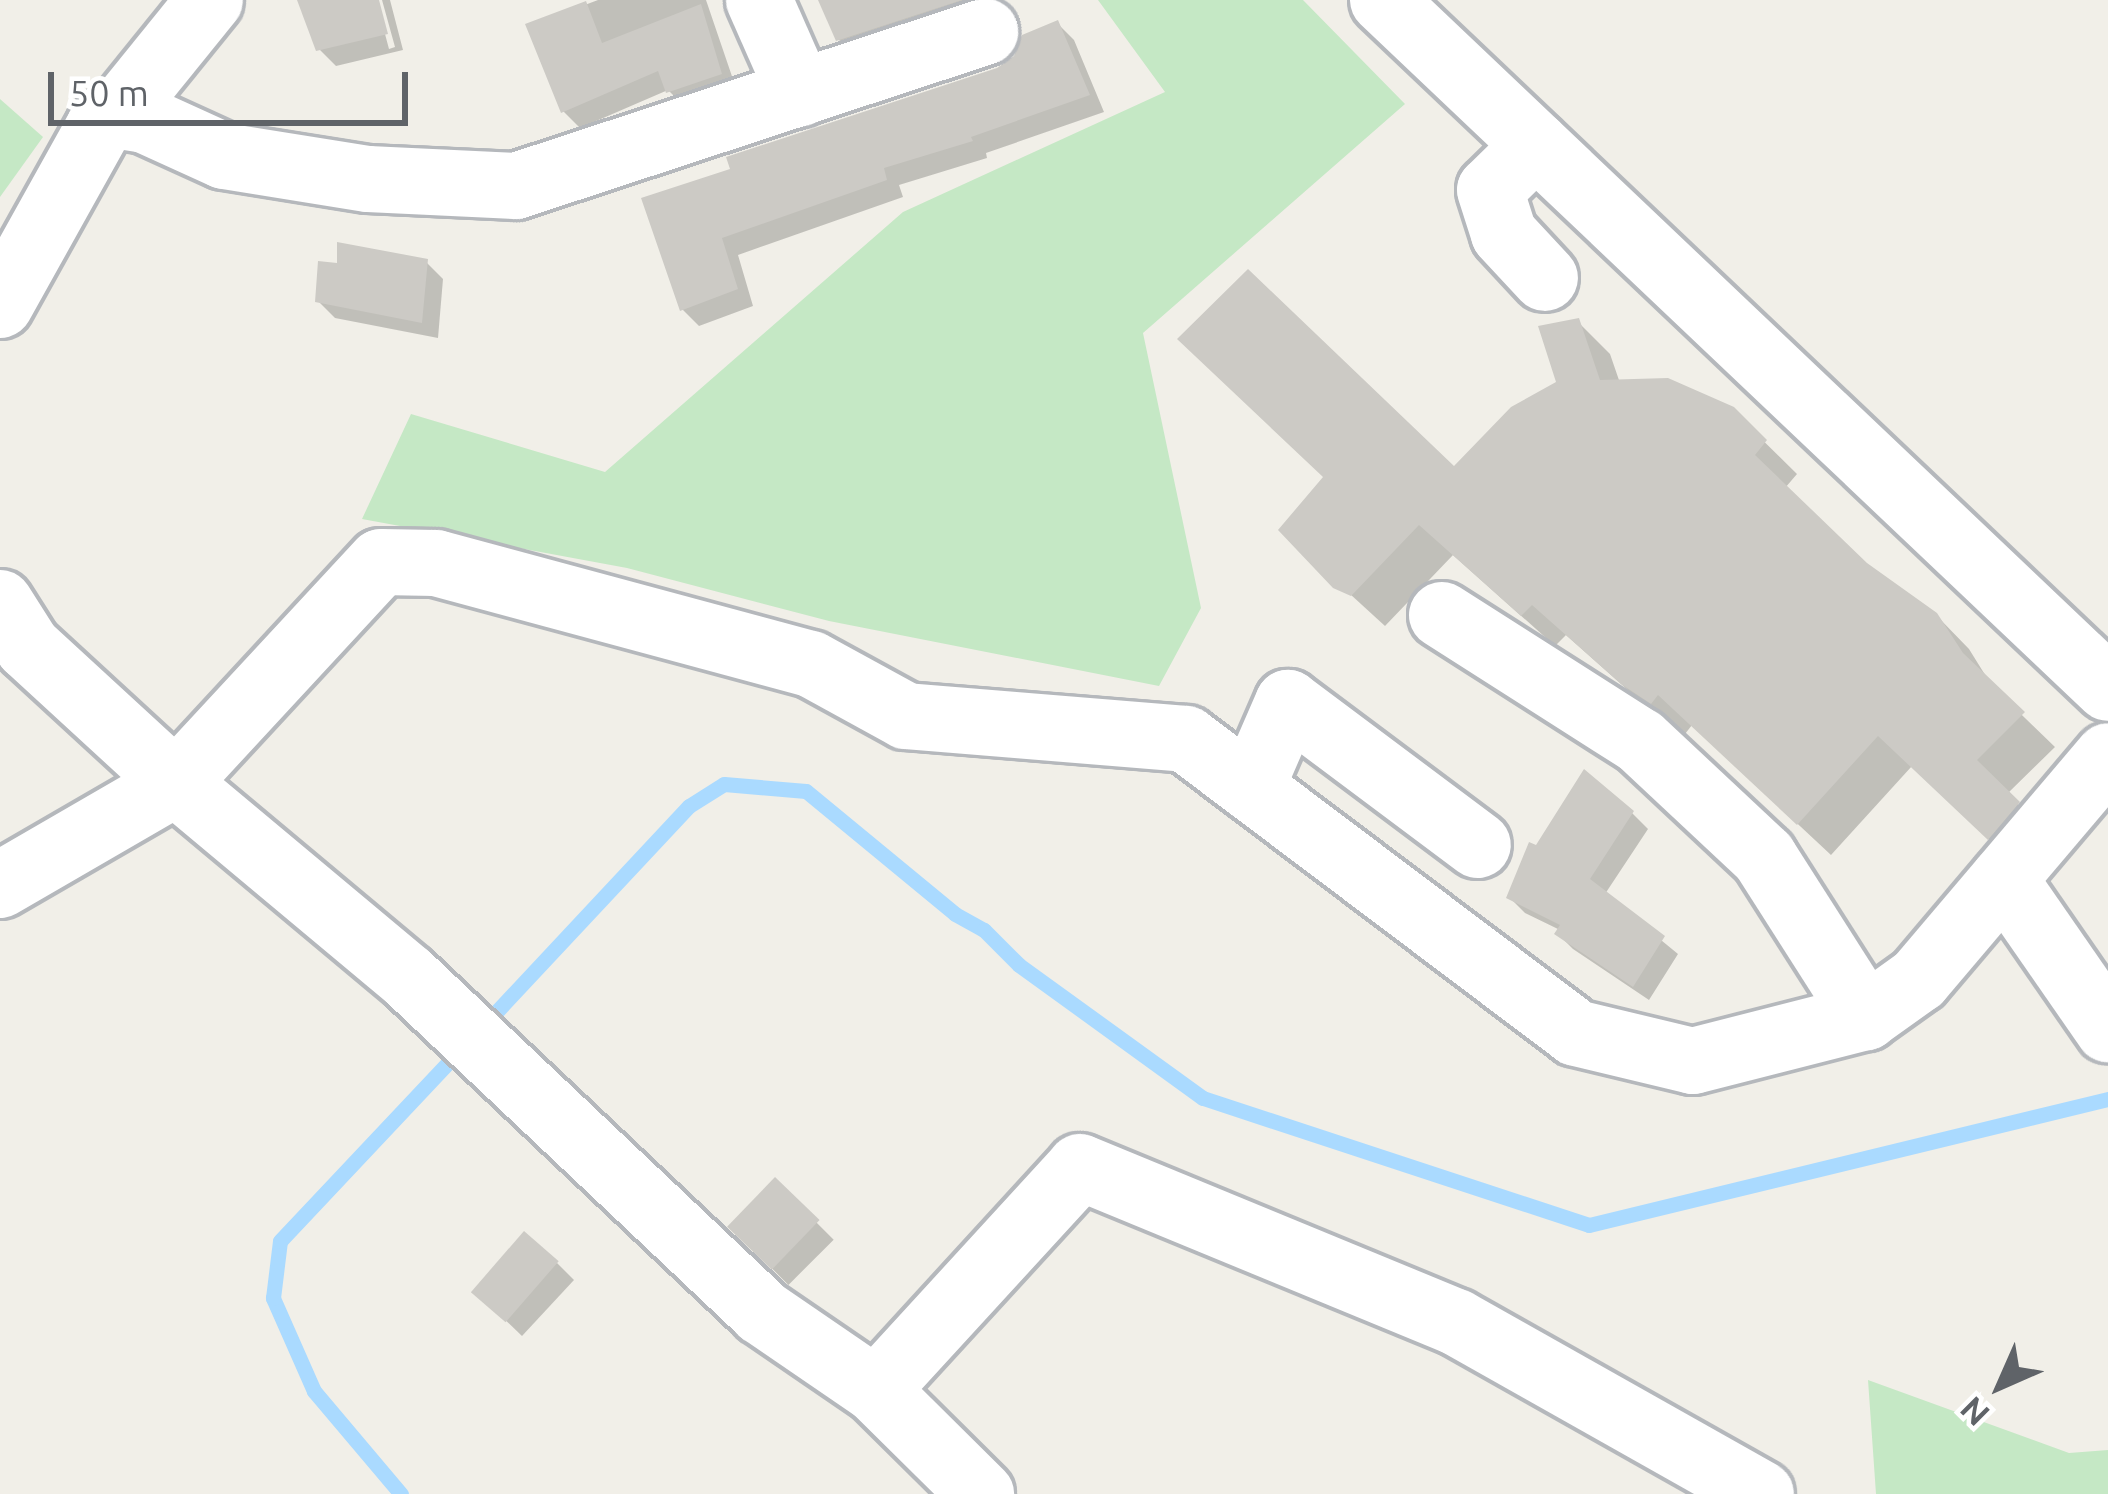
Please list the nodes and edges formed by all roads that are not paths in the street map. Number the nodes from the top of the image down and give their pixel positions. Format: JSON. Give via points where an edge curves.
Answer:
{"nodes":[{"id":1,"x":210,"y":0,"type":"edge"},
{"id":2,"x":759,"y":0,"type":"edge"},
{"id":3,"x":1383,"y":0,"type":"edge"},
{"id":4,"x":985,"y":32,"type":"dead end"},
{"id":5,"x":800,"y":93,"type":"junction"},
{"id":6,"x":112,"y":115,"type":"junction"},
{"id":7,"x":1536,"y":145,"type":"junction"},
{"id":8,"x":1545,"y":278,"type":"dead end"},
{"id":9,"x":0,"y":305,"type":"edge"},
{"id":10,"x":0,"y":603,"type":"edge"},
{"id":11,"x":1442,"y":615,"type":"dead end"},
{"id":12,"x":2108,"y":688,"type":"edge"},
{"id":13,"x":2108,"y":756,"type":"edge"},
{"id":14,"x":176,"y":783,"type":"junction"},
{"id":15,"x":1251,"y":788,"type":"junction"},
{"id":16,"x":1478,"y":845,"type":"dead end"},
{"id":17,"x":2004,"y":879,"type":"junction"},
{"id":18,"x":0,"y":885,"type":"edge"},
{"id":19,"x":1866,"y":1017,"type":"junction"},
{"id":20,"x":2108,"y":1029,"type":"edge"},
{"id":21,"x":876,"y":1390,"type":"junction"},
{"id":22,"x":980,"y":1494,"type":"edge"},
{"id":23,"x":1761,"y":1494,"type":"edge"}],
"edges":[{"from":1,"to":6,"type":"street"},
{"from":2,"to":5,"type":"street"},
{"from":3,"to":7,"type":"street"},
{"from":4,"to":5,"type":"street"},
{"from":5,"to":6,"type":"street","via":[[516,186],[368,179],[224,156],[145,120]]},
{"from":6,"to":9,"type":"street"},
{"from":7,"to":8,"type":"street","via":[[1490,190],[1504,234]]},
{"from":7,"to":12,"type":"street"},
{"from":10,"to":14,"type":"street","via":[[28,647]]},
{"from":11,"to":19,"type":"street","via":[[1640,741],[1764,856]]},
{"from":13,"to":17,"type":"street"},
{"from":14,"to":15,"type":"street","via":[[381,562],[436,563],[811,664],[906,716],[1186,740]]},
{"from":14,"to":18,"type":"street"},
{"from":14,"to":21,"type":"street","via":[[408,977],[762,1312]]},
{"from":15,"to":16,"type":"street","via":[[1288,703]]},
{"from":15,"to":19,"type":"street","via":[[1576,1034],[1693,1061]]},
{"from":17,"to":19,"type":"street","via":[[1918,979]]},
{"from":17,"to":20,"type":"street"},
{"from":21,"to":22,"type":"street"},
{"from":21,"to":23,"type":"street","via":[[1080,1167],[1434,1312]]}]}
